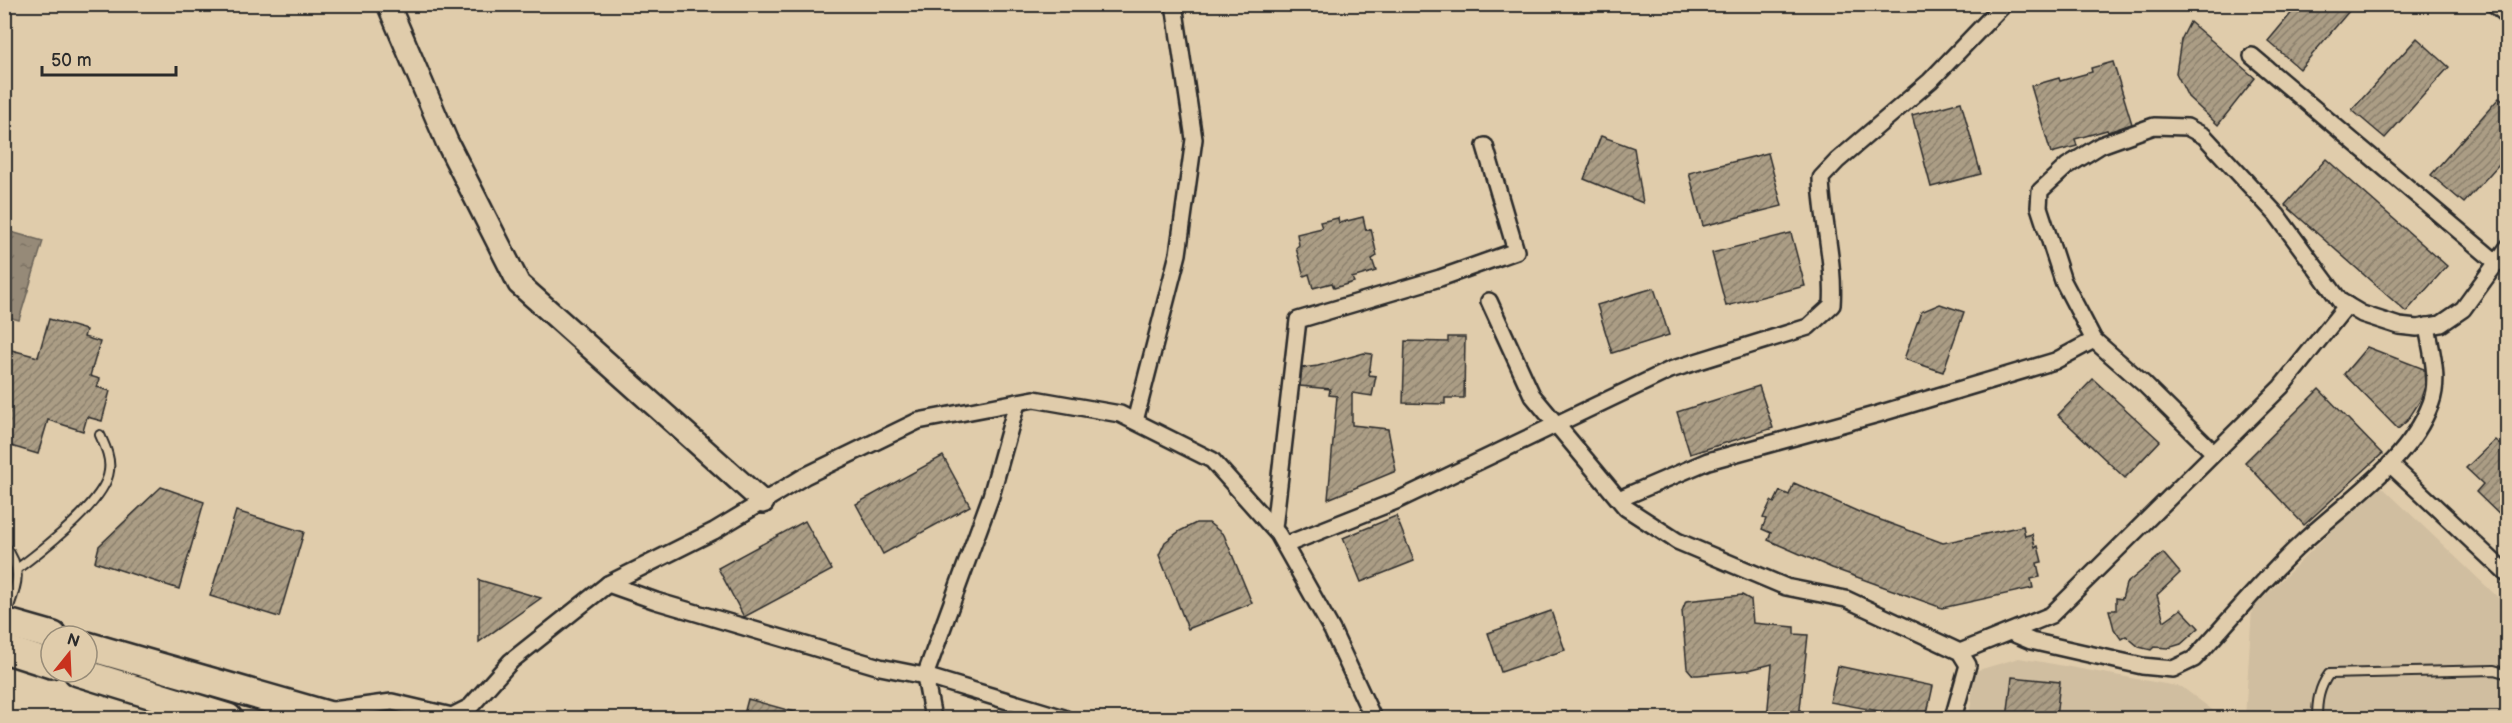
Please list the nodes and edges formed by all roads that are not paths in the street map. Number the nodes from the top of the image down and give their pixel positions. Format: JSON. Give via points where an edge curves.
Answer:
{"nodes":[{"id":1,"x":388,"y":4,"type":"edge"},
{"id":2,"x":1174,"y":4,"type":"edge"},
{"id":3,"x":2004,"y":4,"type":"edge"},
{"id":4,"x":2494,"y":4,"type":"edge"},
{"id":5,"x":2508,"y":16,"type":"edge"},
{"id":6,"x":2252,"y":56,"type":"dead end"},
{"id":7,"x":1485,"y":146,"type":"dead end"},
{"id":8,"x":2508,"y":247,"type":"edge"},
{"id":9,"x":2496,"y":262,"type":"junction"},
{"id":10,"x":1489,"y":302,"type":"dead end"},
{"id":11,"x":2347,"y":305,"type":"junction"},
{"id":12,"x":2427,"y":326,"type":"junction"},
{"id":13,"x":2094,"y":340,"type":"junction"},
{"id":14,"x":1017,"y":402,"type":"junction"},
{"id":15,"x":1134,"y":421,"type":"junction"},
{"id":16,"x":1556,"y":425,"type":"junction"},
{"id":17,"x":100,"y":435,"type":"dead end"},
{"id":18,"x":2213,"y":453,"type":"junction"},
{"id":19,"x":2390,"y":464,"type":"junction"},
{"id":20,"x":1618,"y":499,"type":"junction"},
{"id":21,"x":763,"y":502,"type":"junction"},
{"id":22,"x":1274,"y":528,"type":"junction"},
{"id":23,"x":4,"y":545,"type":"edge"},
{"id":24,"x":1285,"y":545,"type":"junction"},
{"id":25,"x":17,"y":569,"type":"junction"},
{"id":26,"x":2508,"y":575,"type":"edge"},
{"id":27,"x":608,"y":584,"type":"junction"},
{"id":28,"x":6,"y":610,"type":"edge"},
{"id":29,"x":39,"y":628,"type":"edge"},
{"id":30,"x":2010,"y":632,"type":"junction"},
{"id":31,"x":4,"y":649,"type":"edge"},
{"id":32,"x":99,"y":649,"type":"edge"},
{"id":33,"x":1960,"y":652,"type":"junction"},
{"id":34,"x":39,"y":660,"type":"edge"},
{"id":35,"x":2508,"y":674,"type":"edge"},
{"id":36,"x":926,"y":676,"type":"junction"},
{"id":37,"x":99,"y":678,"type":"edge"},
{"id":38,"x":326,"y":715,"type":"edge"},
{"id":39,"x":228,"y":718,"type":"edge"},
{"id":40,"x":933,"y":718,"type":"edge"},
{"id":41,"x":1064,"y":718,"type":"edge"},
{"id":42,"x":1373,"y":718,"type":"edge"},
{"id":43,"x":1953,"y":718,"type":"edge"},
{"id":44,"x":2318,"y":718,"type":"edge"}],
"edges":[{"from":1,"to":21,"type":"street","via":[[447,142],[519,284]]},
{"from":2,"to":15,"type":"street","via":[[1194,139],[1179,254]]},
{"from":3,"to":16,"type":"street","via":[[1930,81],[1821,178],[1833,281],[1832,305],[1808,327],[1670,370]]},
{"from":4,"to":5,"type":"street"},
{"from":6,"to":9,"type":"street"},
{"from":7,"to":22,"type":"street","via":[[1516,251],[1298,320]]},
{"from":8,"to":9,"type":"street"},
{"from":9,"to":12,"type":"street","via":[[2463,309],[2441,324]]},
{"from":10,"to":16,"type":"street","via":[[1532,395]]},
{"from":11,"to":12,"type":"street","via":[[2361,314],[2399,326]]},
{"from":11,"to":13,"type":"street","via":[[2340,301],[2277,215],[2204,136],[2187,127],[2154,126],[2102,145],[2067,166],[2040,192],[2039,207],[2063,281]]},
{"from":11,"to":18,"type":"street","via":[[2281,387]]},
{"from":12,"to":19,"type":"street","via":[[2436,381],[2432,401],[2418,430]]},
{"from":13,"to":18,"type":"street"},
{"from":13,"to":20,"type":"street","via":[[2055,361],[1708,461]]},
{"from":14,"to":15,"type":"street","via":[[1034,399],[1120,414]]},
{"from":14,"to":21,"type":"street","via":[[918,421],[805,476]]},
{"from":14,"to":36,"type":"street","via":[[991,496]]},
{"from":15,"to":22,"type":"street","via":[[1212,460]]},
{"from":16,"to":20,"type":"street"},
{"from":16,"to":24,"type":"street","via":[[1396,501]]},
{"from":17,"to":25,"type":"lane","via":[[108,452],[109,471],[103,490],[50,543]]},
{"from":18,"to":30,"type":"street","via":[[2051,615]]},
{"from":19,"to":26,"type":"street"},
{"from":19,"to":30,"type":"street","via":[[2301,544],[2194,659],[2174,669],[2083,654]]},
{"from":20,"to":33,"type":"street","via":[[1677,541],[1786,587],[1846,599]]},
{"from":21,"to":27,"type":"street"},
{"from":22,"to":24,"type":"street"},
{"from":23,"to":25,"type":"lane","via":[[15,558]]},
{"from":24,"to":42,"type":"street","via":[[1332,630]]},
{"from":25,"to":28,"type":"lane","via":[[19,576]]},
{"from":27,"to":36,"type":"street","via":[[880,667]]},
{"from":27,"to":38,"type":"street","via":[[511,661],[470,707],[452,716],[393,702]]},
{"from":28,"to":29,"type":"highway"},
{"from":30,"to":33,"type":"street"},
{"from":31,"to":34,"type":"highway"},
{"from":32,"to":38,"type":"highway"},
{"from":33,"to":43,"type":"street","via":[[1968,665]]},
{"from":35,"to":44,"type":"lane","via":[[2494,670],[2329,674],[2321,686]]},
{"from":36,"to":40,"type":"street"},
{"from":36,"to":41,"type":"street"},
{"from":37,"to":39,"type":"highway"}]}
